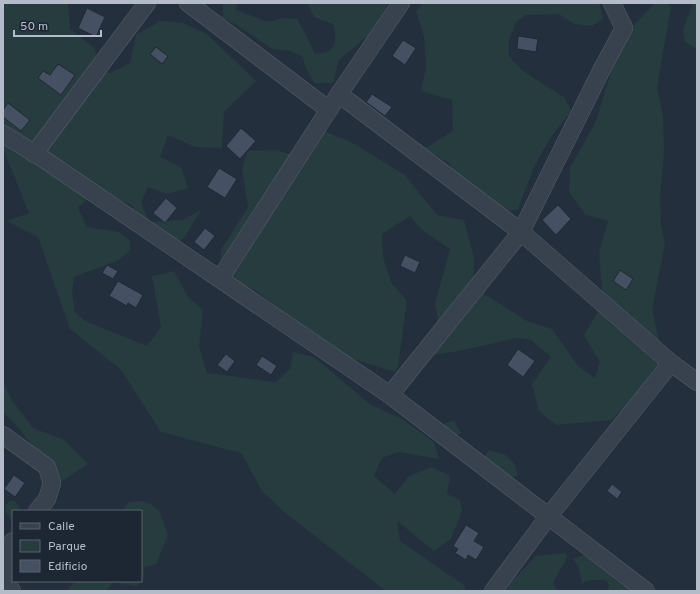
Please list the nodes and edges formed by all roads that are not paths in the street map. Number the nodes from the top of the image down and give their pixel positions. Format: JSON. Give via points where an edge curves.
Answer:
{"nodes":[{"id":1,"x":147,"y":3,"type":"edge"},
{"id":2,"x":188,"y":3,"type":"edge"},
{"id":3,"x":401,"y":3,"type":"edge"},
{"id":4,"x":612,"y":3,"type":"edge"},
{"id":5,"x":339,"y":94,"type":"junction"},
{"id":6,"x":329,"y":110,"type":"junction"},
{"id":7,"x":3,"y":134,"type":"edge"},
{"id":8,"x":34,"y":154,"type":"junction"},
{"id":9,"x":521,"y":232,"type":"junction"},
{"id":10,"x":220,"y":279,"type":"junction"},
{"id":11,"x":671,"y":363,"type":"junction"},
{"id":12,"x":697,"y":382,"type":"edge"},
{"id":13,"x":390,"y":395,"type":"junction"},
{"id":14,"x":3,"y":435,"type":"edge"},
{"id":15,"x":38,"y":510,"type":"edge"},
{"id":16,"x":548,"y":517,"type":"junction"},
{"id":17,"x":12,"y":542,"type":"edge"},
{"id":18,"x":12,"y":591,"type":"edge"},
{"id":19,"x":493,"y":591,"type":"edge"},
{"id":20,"x":646,"y":591,"type":"edge"}],
"edges":[{"from":1,"to":8,"type":"street"},
{"from":2,"to":6,"type":"street"},
{"from":3,"to":5,"type":"street"},
{"from":4,"to":9,"type":"street","via":[[624,28]]},
{"from":5,"to":6,"type":"street"},
{"from":5,"to":9,"type":"street"},
{"from":6,"to":10,"type":"street"},
{"from":7,"to":8,"type":"street"},
{"from":8,"to":10,"type":"street"},
{"from":9,"to":11,"type":"street"},
{"from":9,"to":13,"type":"street"},
{"from":10,"to":13,"type":"street"},
{"from":11,"to":12,"type":"street"},
{"from":11,"to":16,"type":"street"},
{"from":13,"to":16,"type":"street"},
{"from":14,"to":15,"type":"street","via":[[47,467],[52,484],[47,499]]},
{"from":16,"to":19,"type":"street"},
{"from":16,"to":20,"type":"street"},
{"from":17,"to":18,"type":"street","via":[[4,561],[4,579]]}]}
